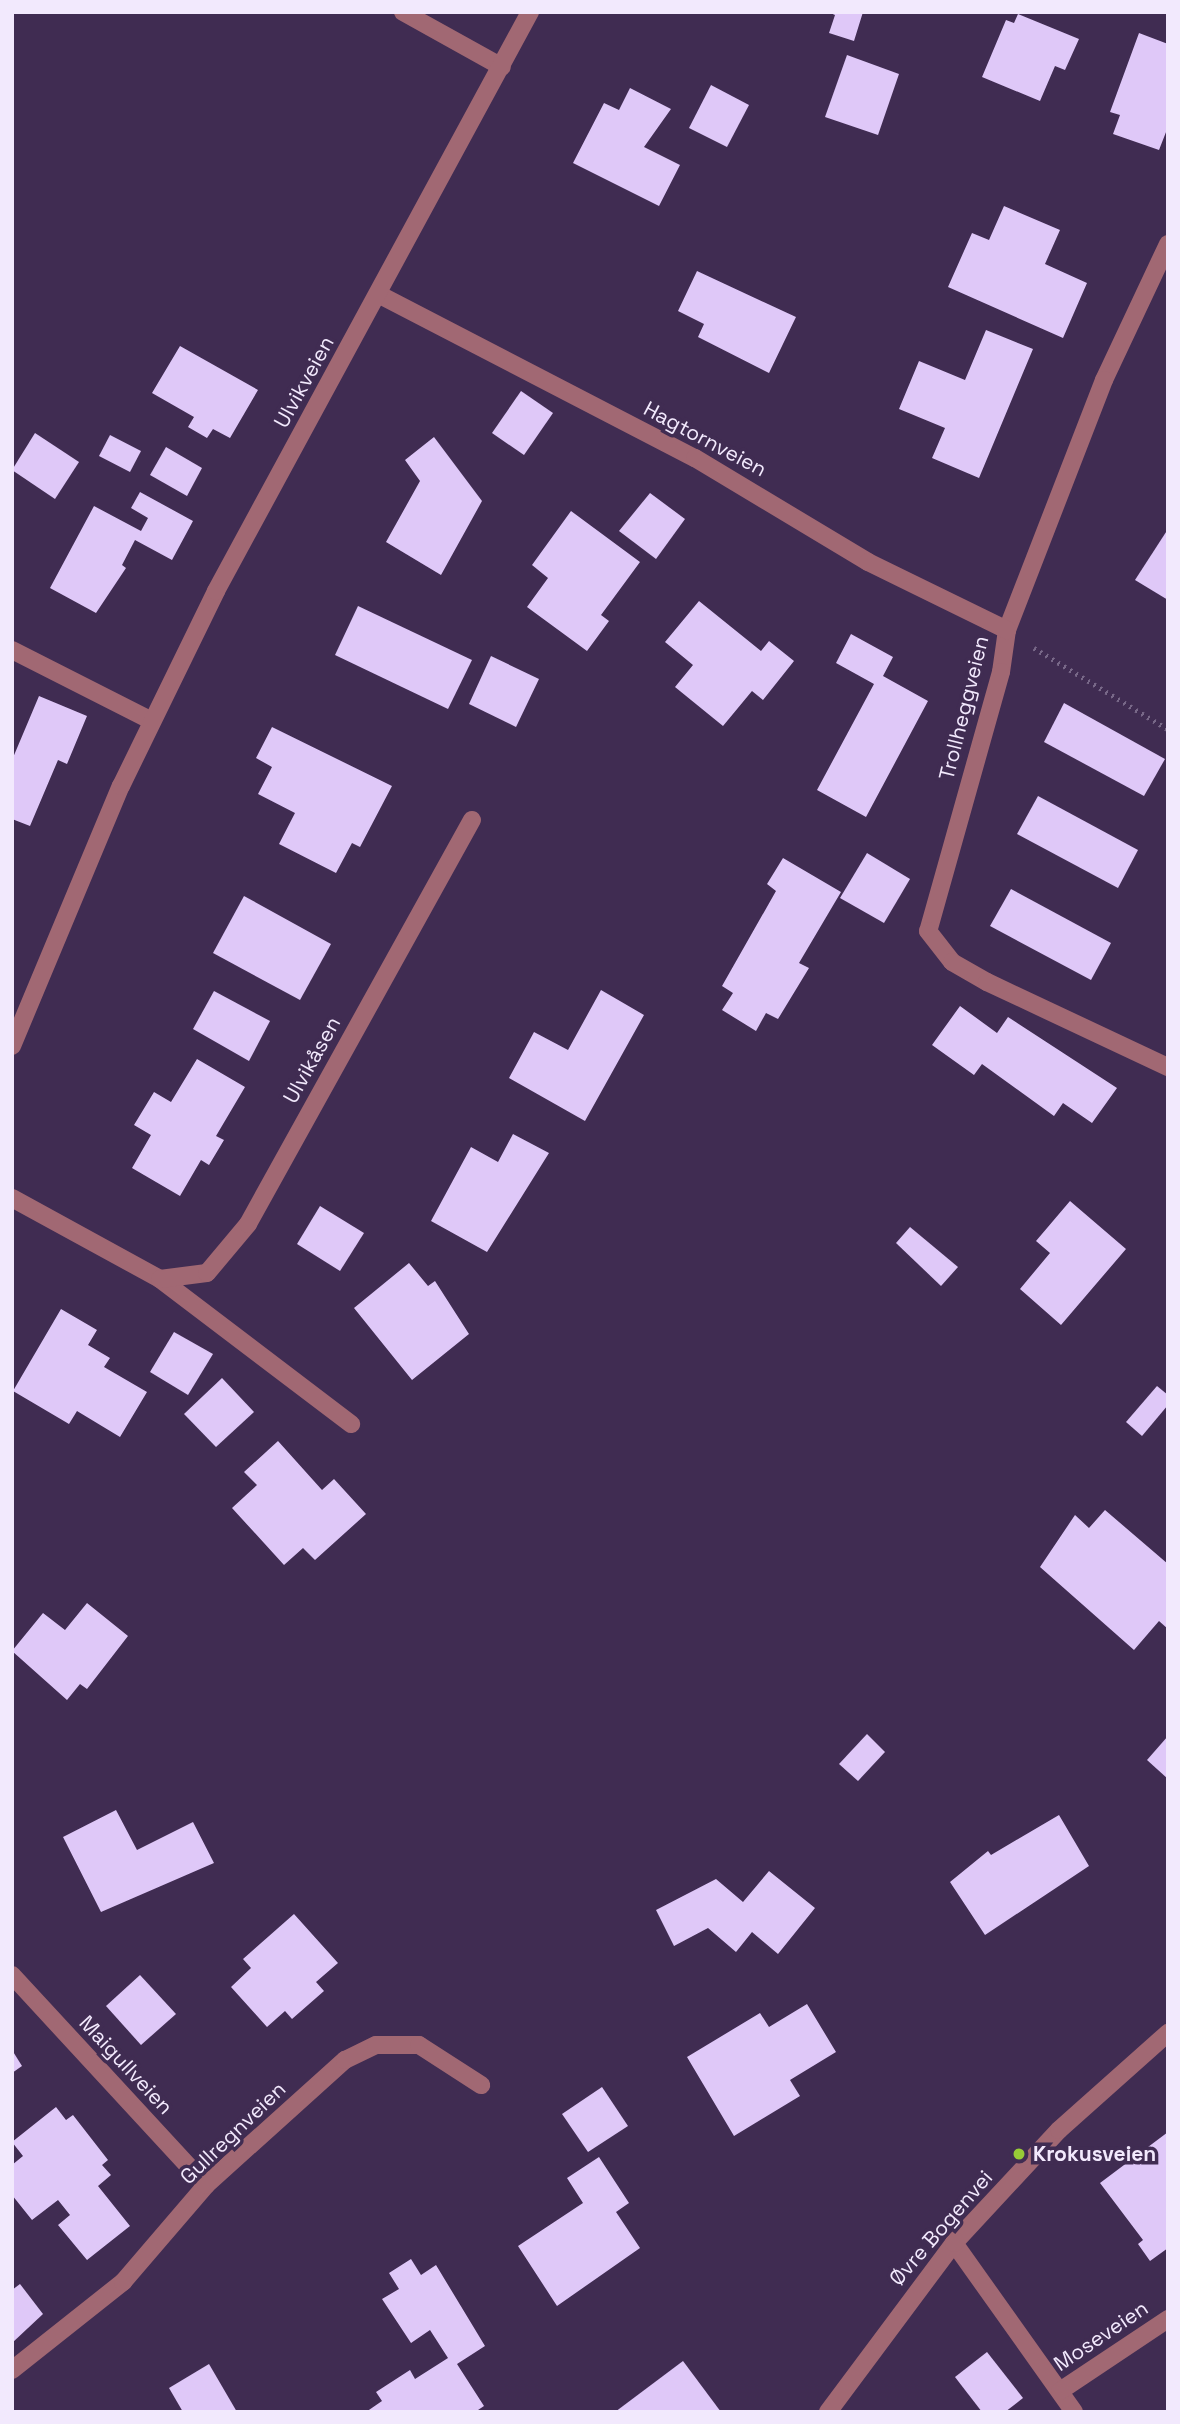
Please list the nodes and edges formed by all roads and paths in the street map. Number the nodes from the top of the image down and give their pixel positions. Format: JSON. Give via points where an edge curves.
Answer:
{"nodes":[{"id":1,"x":403,"y":12,"type":"edge"},
{"id":2,"x":530,"y":12,"type":"edge"},
{"id":3,"x":502,"y":67,"type":"junction"},
{"id":4,"x":1168,"y":244,"type":"edge"},
{"id":5,"x":378,"y":294,"type":"junction"},
{"id":6,"x":1007,"y":630,"type":"junction"},
{"id":7,"x":12,"y":650,"type":"edge"},
{"id":8,"x":152,"y":721,"type":"junction"},
{"id":9,"x":1168,"y":729,"type":"edge"},
{"id":10,"x":472,"y":820,"type":"dead end"},
{"id":11,"x":12,"y":1046,"type":"edge"},
{"id":12,"x":1168,"y":1067,"type":"edge"},
{"id":13,"x":12,"y":1198,"type":"edge"},
{"id":14,"x":160,"y":1279,"type":"junction"},
{"id":15,"x":351,"y":1424,"type":"dead end"},
{"id":16,"x":12,"y":1975,"type":"edge"},
{"id":17,"x":1168,"y":2033,"type":"edge"},
{"id":18,"x":481,"y":2085,"type":"dead end"},
{"id":19,"x":206,"y":2185,"type":"junction"},
{"id":20,"x":954,"y":2243,"type":"junction"},
{"id":21,"x":1168,"y":2319,"type":"edge"},
{"id":22,"x":12,"y":2370,"type":"edge"},
{"id":23,"x":1060,"y":2391,"type":"junction"},
{"id":24,"x":828,"y":2412,"type":"edge"},
{"id":25,"x":1074,"y":2412,"type":"edge"}],
"edges":[{"from":1,"to":3,"type":"street"},
{"from":2,"to":3,"type":"street","name":"Ulvikveien"},
{"from":3,"to":5,"type":"street","name":"Ulvikveien"},
{"from":4,"to":6,"type":"street","name":"Trollheggveien","via":[[1104,380]]},
{"from":5,"to":6,"type":"street","name":"Hagtornveien","via":[[695,458],[868,562]]},
{"from":5,"to":8,"type":"street","name":"Ulvikveien"},
{"from":6,"to":9,"type":"path"},
{"from":6,"to":12,"type":"street","name":"Trollheggveien","via":[[1001,672],[928,931],[952,962],[987,982]]},
{"from":7,"to":8,"type":"street"},
{"from":8,"to":11,"type":"street","name":"Ulvikveien"},
{"from":10,"to":14,"type":"street","name":"Ulvikåsen","via":[[248,1224],[207,1273]]},
{"from":13,"to":14,"type":"street"},
{"from":14,"to":15,"type":"street"},
{"from":16,"to":19,"type":"street","name":"Maigullveien"},
{"from":17,"to":20,"type":"street","name":"Øvre Bogenvei","via":[[1059,2130]]},
{"from":18,"to":19,"type":"street","name":"Gullregnveien","via":[[419,2045],[365,2048]]},
{"from":19,"to":22,"type":"street","name":"Gullregnveien","via":[[123,2282]]},
{"from":20,"to":23,"type":"street"},
{"from":20,"to":24,"type":"street","name":"Øvre Bogenvei"},
{"from":21,"to":23,"type":"street","name":"Moseveien"},
{"from":23,"to":25,"type":"street"}]}
